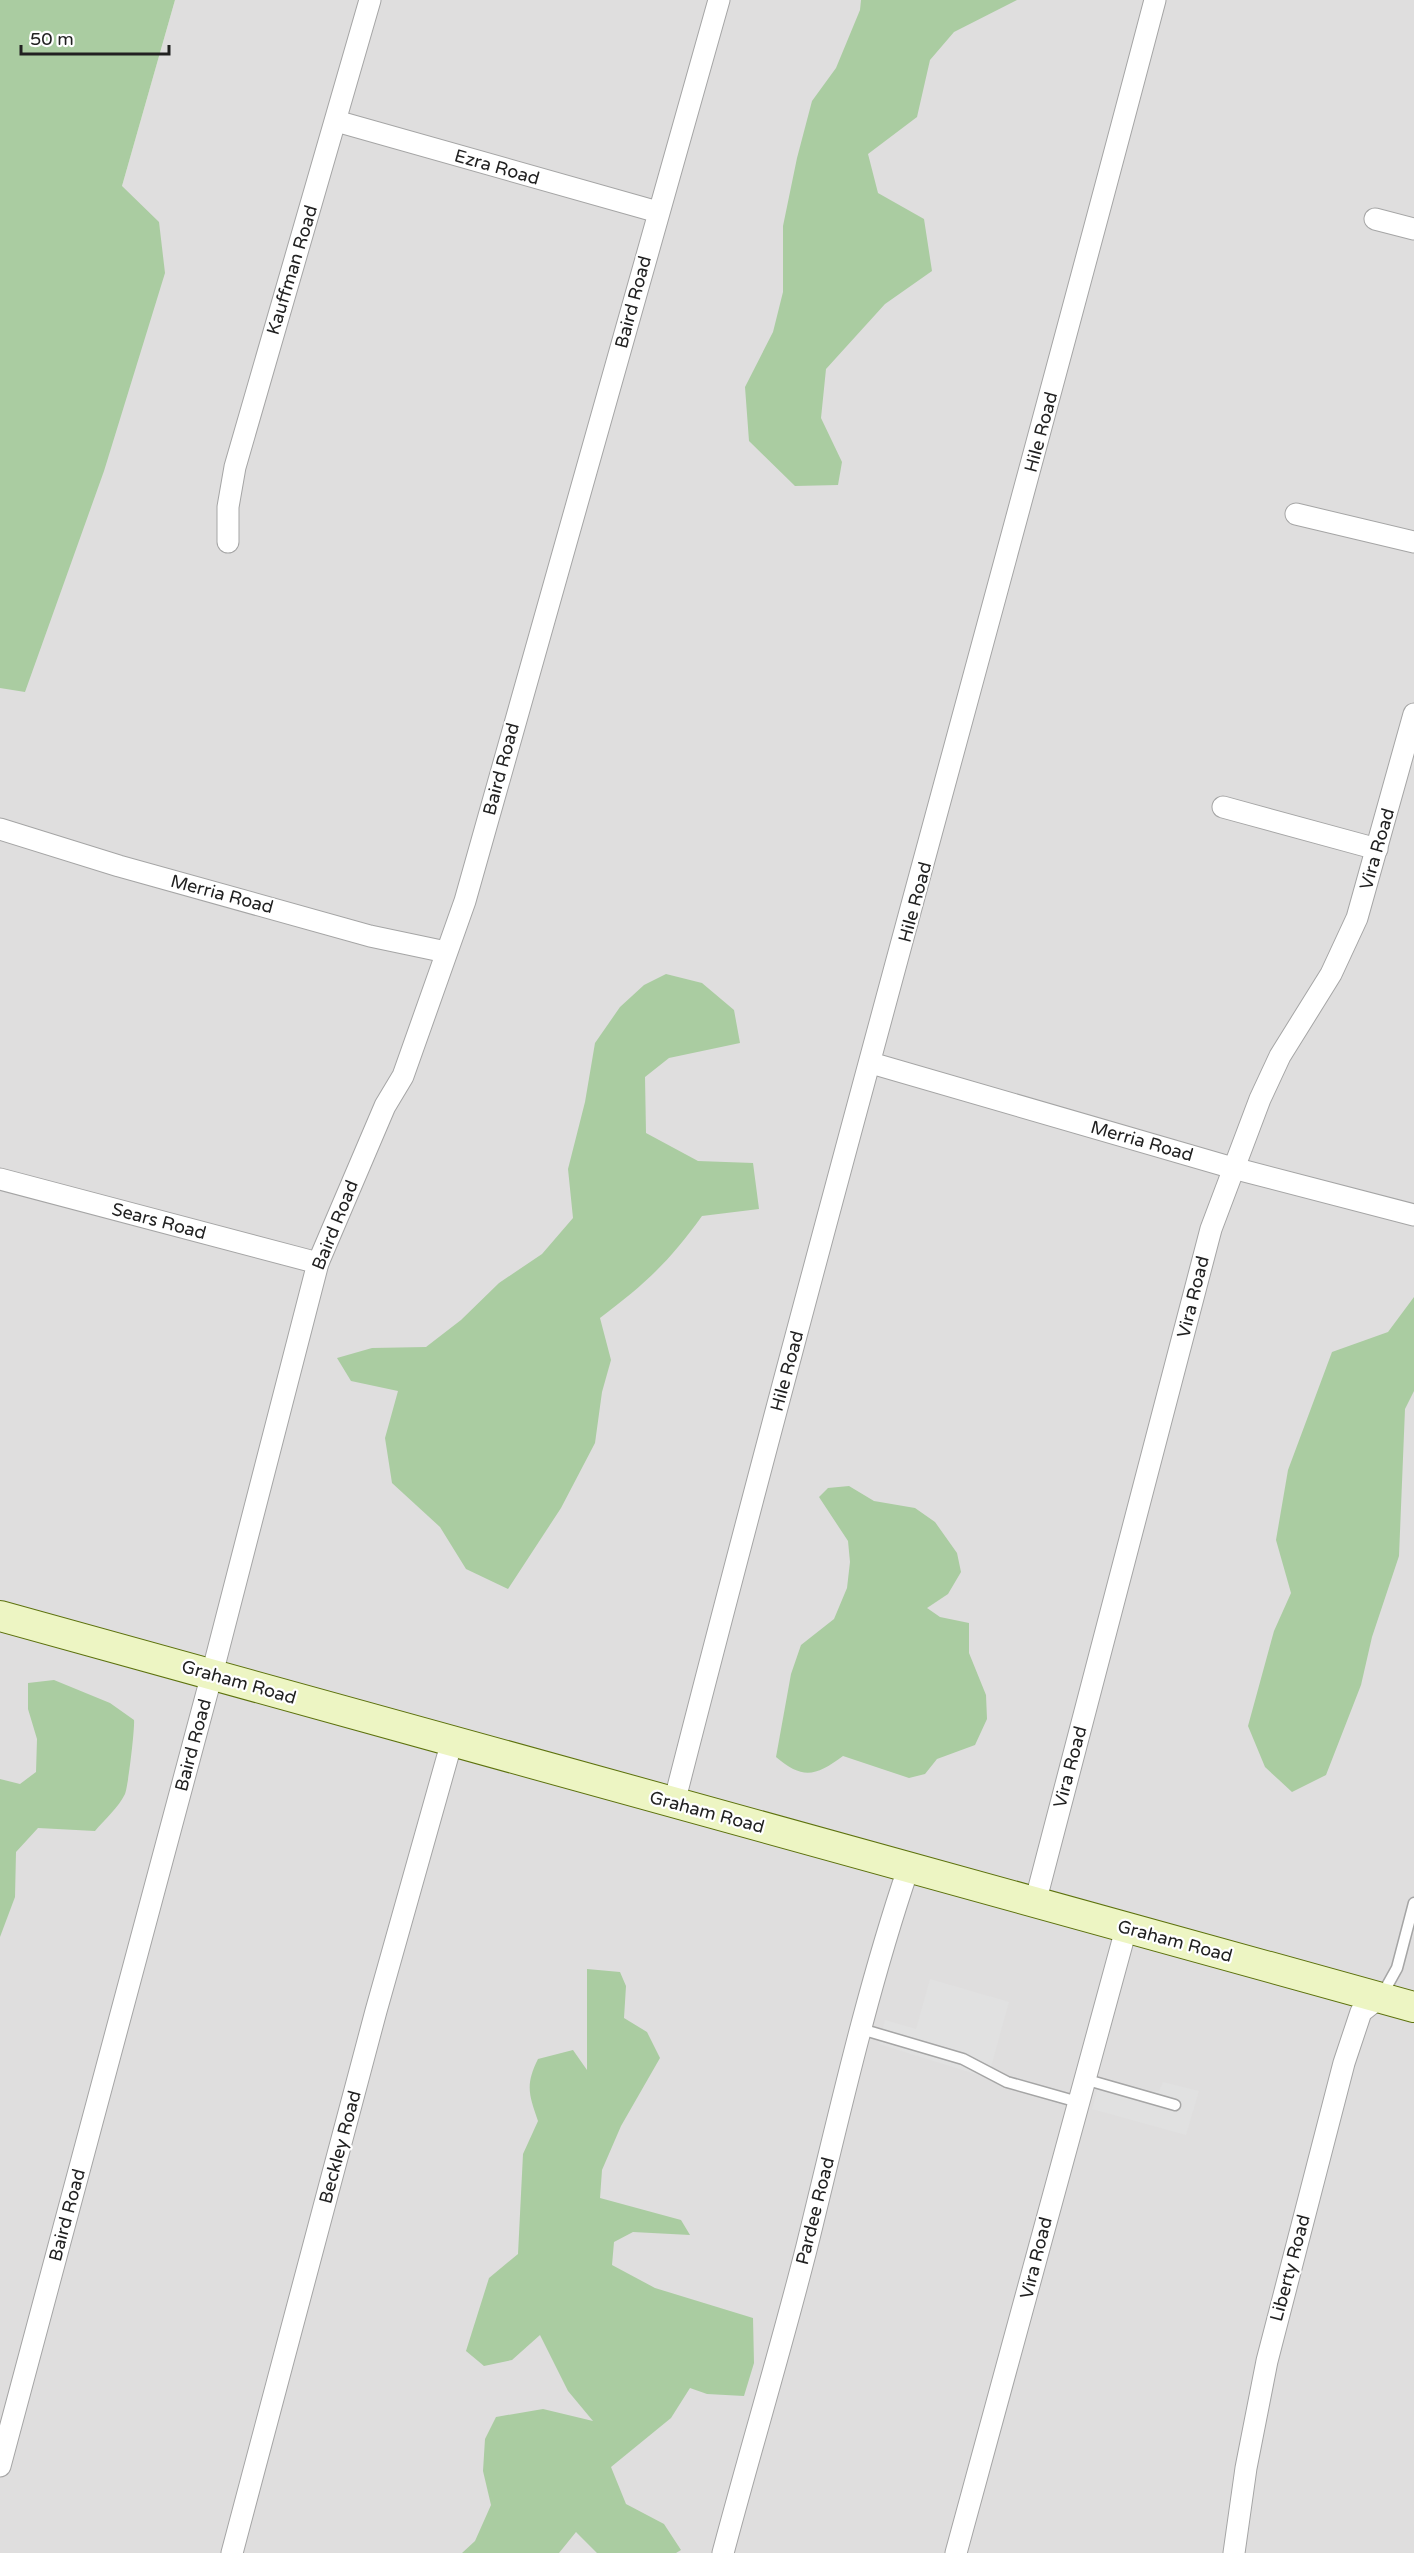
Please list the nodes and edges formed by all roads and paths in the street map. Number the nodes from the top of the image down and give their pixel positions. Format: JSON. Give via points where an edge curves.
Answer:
{"nodes":[{"id":1,"x":370,"y":0,"type":"edge"},
{"id":2,"x":718,"y":0,"type":"edge"},
{"id":3,"x":1155,"y":0,"type":"edge"},
{"id":4,"x":336,"y":121,"type":"junction"},
{"id":5,"x":658,"y":212,"type":"junction"},
{"id":6,"x":1375,"y":219,"type":"dead end"},
{"id":7,"x":1414,"y":229,"type":"edge"},
{"id":8,"x":1296,"y":514,"type":"dead end"},
{"id":9,"x":228,"y":542,"type":"dead end"},
{"id":10,"x":1414,"y":542,"type":"edge"},
{"id":11,"x":1414,"y":714,"type":"edge"},
{"id":12,"x":1223,"y":807,"type":"dead end"},
{"id":13,"x":0,"y":829,"type":"edge"},
{"id":14,"x":1377,"y":849,"type":"junction"},
{"id":15,"x":446,"y":951,"type":"junction"},
{"id":16,"x":871,"y":1063,"type":"junction"},
{"id":17,"x":1233,"y":1168,"type":"junction"},
{"id":18,"x":0,"y":1179,"type":"edge"},
{"id":19,"x":1414,"y":1215,"type":"edge"},
{"id":20,"x":318,"y":1263,"type":"junction"},
{"id":21,"x":0,"y":1616,"type":"edge"},
{"id":22,"x":212,"y":1674,"type":"junction"},
{"id":23,"x":452,"y":1741,"type":"junction"},
{"id":24,"x":674,"y":1803,"type":"junction"},
{"id":25,"x":908,"y":1869,"type":"junction"},
{"id":26,"x":1035,"y":1903,"type":"junction"},
{"id":27,"x":1414,"y":1903,"type":"edge"},
{"id":28,"x":1126,"y":1929,"type":"junction"},
{"id":29,"x":1380,"y":1997,"type":"junction"},
{"id":30,"x":1414,"y":2007,"type":"edge"},
{"id":31,"x":861,"y":2029,"type":"junction"},
{"id":32,"x":1084,"y":2079,"type":"junction"},
{"id":33,"x":1078,"y":2102,"type":"junction"},
{"id":34,"x":1175,"y":2105,"type":"dead end"},
{"id":35,"x":0,"y":2466,"type":"edge"},
{"id":36,"x":232,"y":2553,"type":"edge"},
{"id":37,"x":723,"y":2553,"type":"edge"},
{"id":38,"x":956,"y":2553,"type":"edge"},
{"id":39,"x":1234,"y":2553,"type":"edge"}],
"edges":[{"from":1,"to":4,"type":"street","name":"Kauffman Road"},
{"from":2,"to":5,"type":"street","name":"Baird Road"},
{"from":3,"to":16,"type":"street","name":"Hile Road"},
{"from":4,"to":5,"type":"street","name":"Ezra Road"},
{"from":4,"to":9,"type":"street","name":"Kauffman Road","via":[[235,467],[228,507]]},
{"from":5,"to":15,"type":"street","name":"Baird Road","via":[[465,901]]},
{"from":6,"to":7,"type":"street"},
{"from":8,"to":10,"type":"street"},
{"from":11,"to":14,"type":"street","name":"Vira Road"},
{"from":12,"to":14,"type":"street"},
{"from":13,"to":15,"type":"street","name":"Merria Road","via":[[370,936]]},
{"from":14,"to":17,"type":"street","name":"Vira Road","via":[[1345,946],[1280,1056]]},
{"from":15,"to":20,"type":"street","name":"Baird Road","via":[[403,1076],[385,1106]]},
{"from":16,"to":17,"type":"street","name":"Merria Road"},
{"from":16,"to":24,"type":"street","name":"Hile Road"},
{"from":17,"to":19,"type":"street","name":"Merria Road"},
{"from":17,"to":26,"type":"street","name":"Vira Road","via":[[1210,1229]]},
{"from":18,"to":20,"type":"street","name":"Sears Road"},
{"from":20,"to":22,"type":"street","name":"Baird Road"},
{"from":21,"to":22,"type":"main road","name":"Graham Road"},
{"from":22,"to":23,"type":"main road","name":"Graham Road"},
{"from":22,"to":35,"type":"street","name":"Baird Road"},
{"from":23,"to":24,"type":"main road","name":"Graham Road"},
{"from":23,"to":36,"type":"street","name":"Beckley Road"},
{"from":24,"to":25,"type":"main road","name":"Graham Road"},
{"from":25,"to":26,"type":"main road","name":"Graham Road"},
{"from":25,"to":31,"type":"street","name":"Pardee Road"},
{"from":26,"to":28,"type":"main road","name":"Graham Road"},
{"from":27,"to":29,"type":"lane","via":[[1397,1968]]},
{"from":28,"to":29,"type":"main road","name":"Graham Road"},
{"from":28,"to":32,"type":"street","name":"Vira Road"},
{"from":29,"to":30,"type":"main road","name":"Graham Road"},
{"from":29,"to":39,"type":"street","name":"Liberty Road","via":[[1361,2012],[1344,2062],[1267,2361]]},
{"from":31,"to":33,"type":"lane","via":[[963,2060],[1007,2082]]},
{"from":31,"to":37,"type":"street","name":"Pardee Road"},
{"from":32,"to":33,"type":"street","name":"Vira Road"},
{"from":32,"to":34,"type":"lane"},
{"from":33,"to":38,"type":"street","name":"Vira Road"}]}
